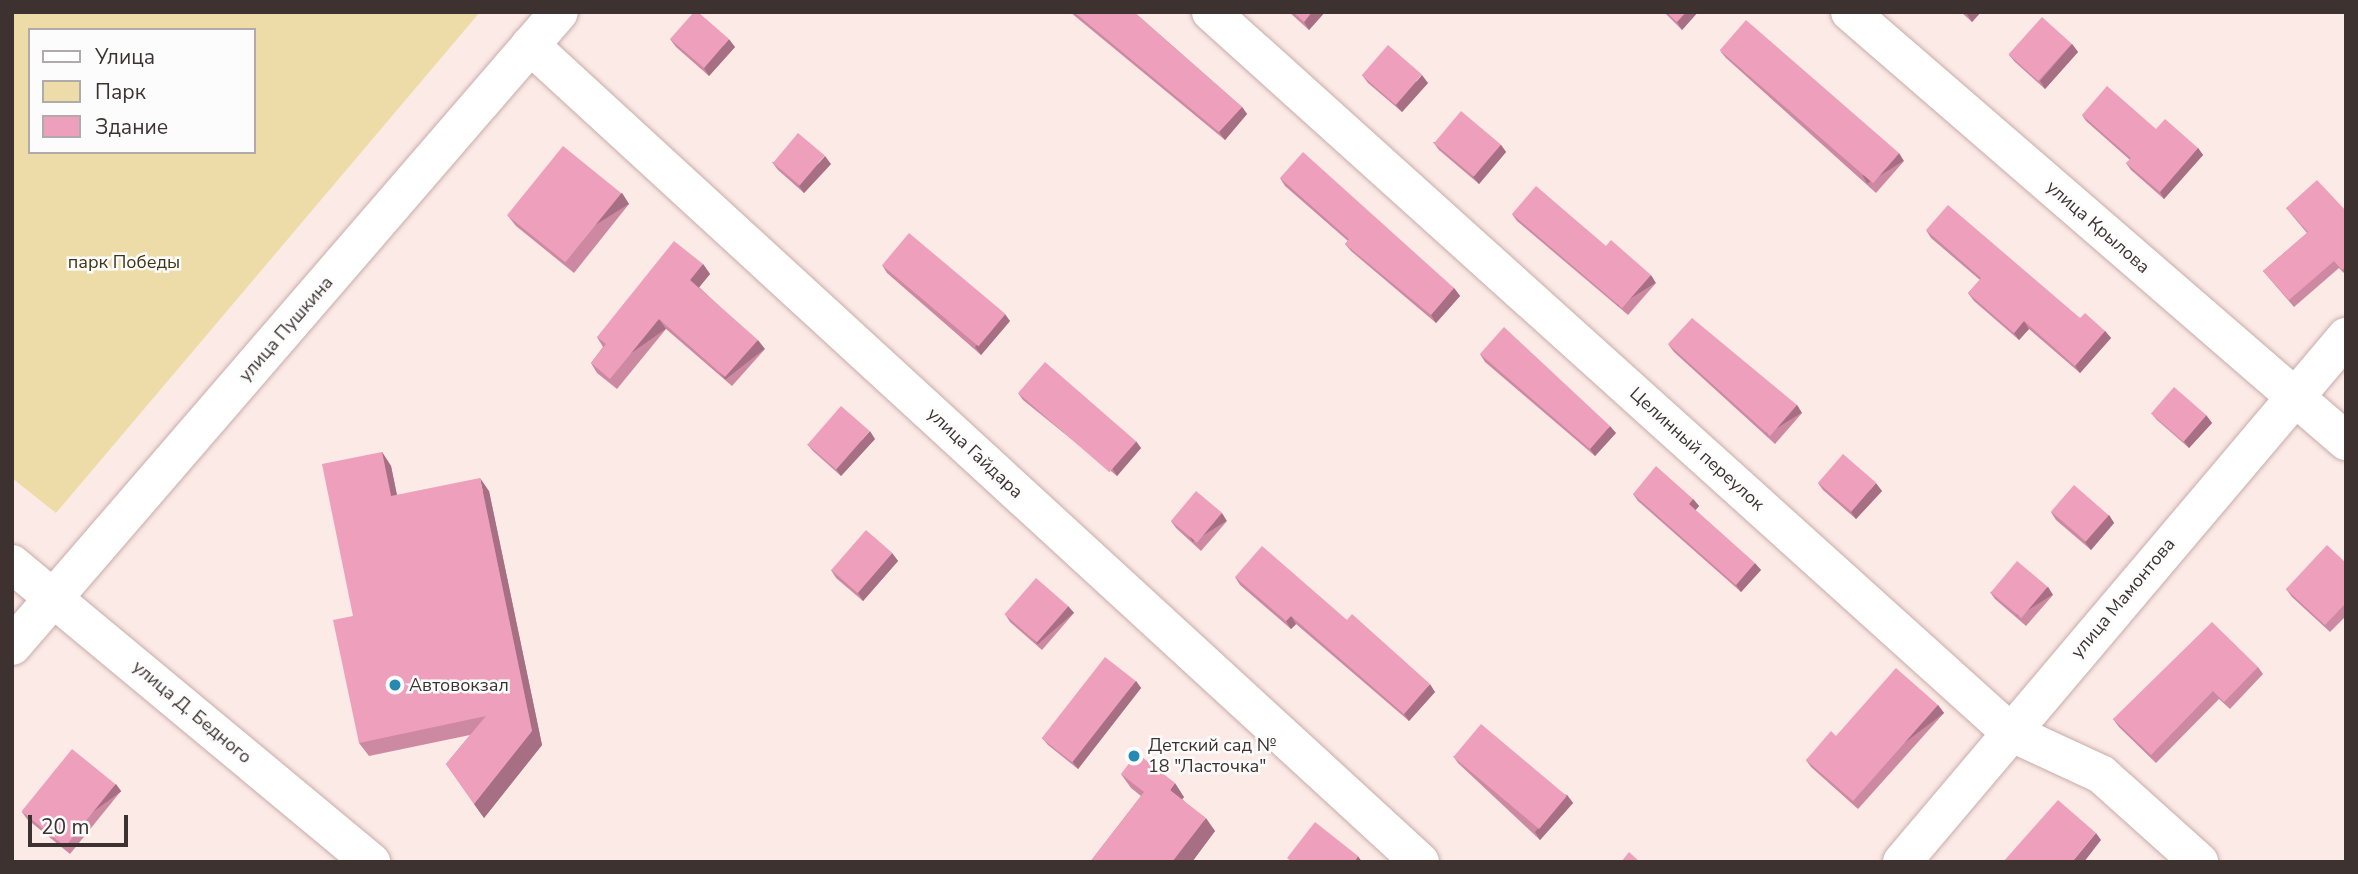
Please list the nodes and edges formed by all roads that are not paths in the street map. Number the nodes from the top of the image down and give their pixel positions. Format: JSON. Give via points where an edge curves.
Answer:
{"nodes":[{"id":1,"x":559,"y":12,"type":"edge"},
{"id":2,"x":1211,"y":12,"type":"edge"},
{"id":3,"x":1850,"y":12,"type":"edge"},
{"id":4,"x":530,"y":45,"type":"junction"},
{"id":5,"x":2346,"y":337,"type":"edge"},
{"id":6,"x":2294,"y":396,"type":"junction"},
{"id":7,"x":2346,"y":441,"type":"edge"},
{"id":8,"x":12,"y":564,"type":"edge"},
{"id":9,"x":55,"y":597,"type":"junction"},
{"id":10,"x":12,"y":646,"type":"edge"},
{"id":11,"x":2010,"y":732,"type":"junction"},
{"id":12,"x":371,"y":862,"type":"edge"},
{"id":13,"x":1420,"y":862,"type":"edge"},
{"id":14,"x":1902,"y":862,"type":"edge"},
{"id":15,"x":2199,"y":862,"type":"edge"}],
"edges":[{"from":1,"to":4,"type":"street","name":"улица Пушкина"},
{"from":2,"to":11,"type":"street","name":"Целинный переулок"},
{"from":3,"to":6,"type":"street","name":"улица Крылова"},
{"from":4,"to":9,"type":"street","name":"улица Пушкина"},
{"from":4,"to":13,"type":"street","name":"улица Гайдара"},
{"from":5,"to":6,"type":"street","name":"улица Мамонтова"},
{"from":6,"to":7,"type":"street","name":"улица Крылова"},
{"from":6,"to":11,"type":"street","name":"улица Мамонтова"},
{"from":8,"to":9,"type":"street","name":"улица Д. Бедного"},
{"from":9,"to":10,"type":"street","name":"улица Пушкина"},
{"from":9,"to":12,"type":"street","name":"улица Д. Бедного"},
{"from":11,"to":14,"type":"street","name":"улица Мамонтова"},
{"from":11,"to":15,"type":"street","name":"Целинный переулок","via":[[2101,774]]}]}
